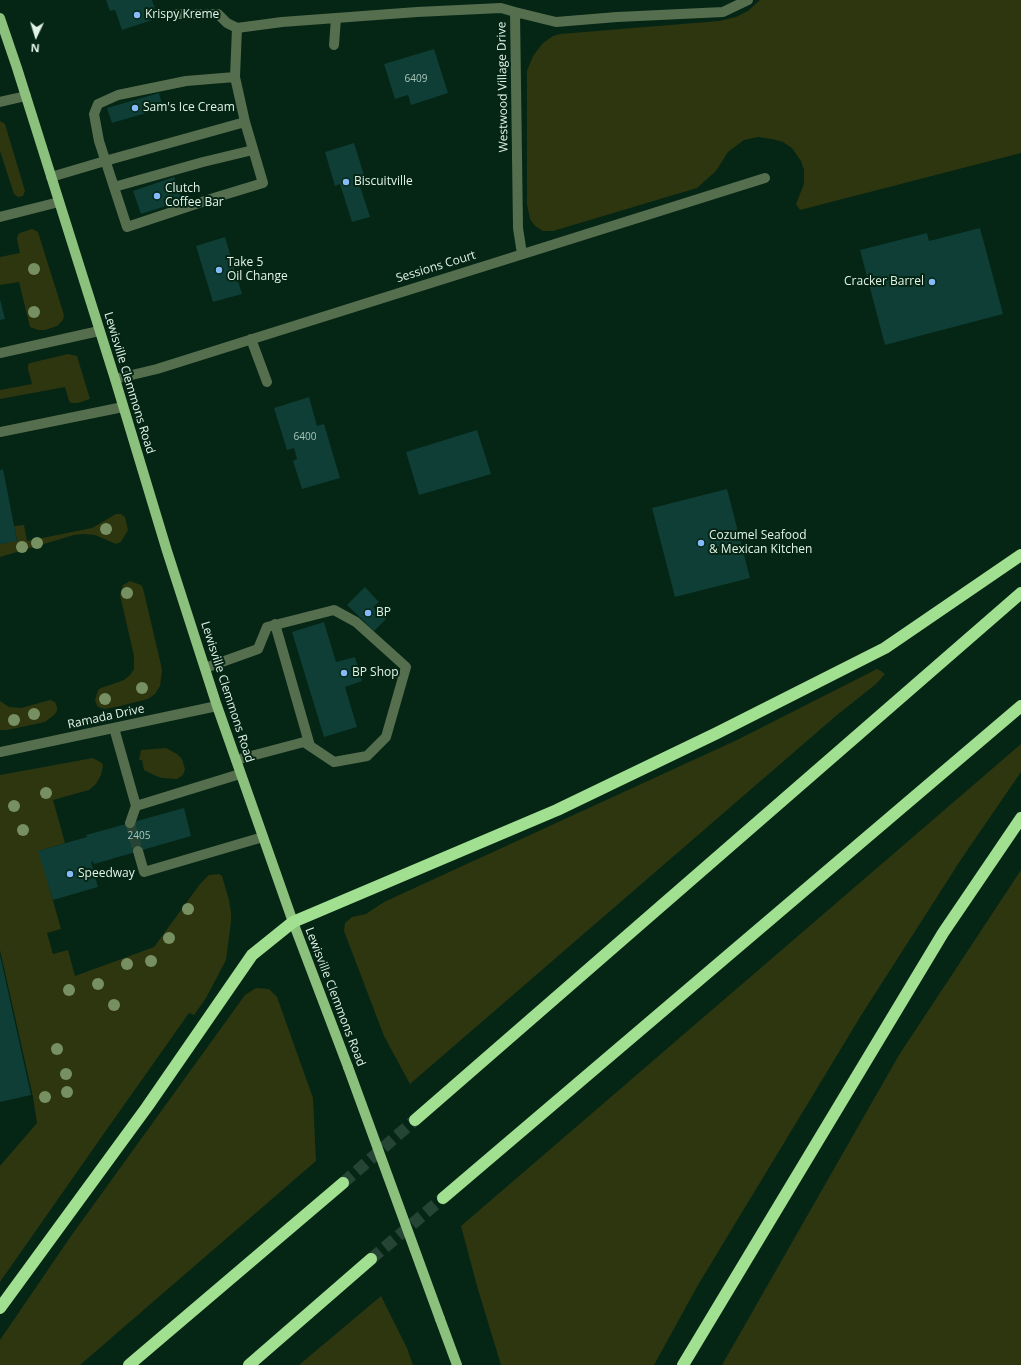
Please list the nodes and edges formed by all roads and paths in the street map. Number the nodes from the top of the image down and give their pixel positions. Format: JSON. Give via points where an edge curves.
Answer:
{"nodes":[{"id":1,"x":748,"y":0,"type":"edge"},
{"id":2,"x":515,"y":12,"type":"junction"},
{"id":3,"x":174,"y":14,"type":"dead end"},
{"id":4,"x":0,"y":18,"type":"edge"},
{"id":5,"x":336,"y":18,"type":"junction"},
{"id":6,"x":237,"y":28,"type":"junction"},
{"id":7,"x":334,"y":45,"type":"dead end"},
{"id":8,"x":235,"y":77,"type":"junction"},
{"id":9,"x":26,"y":96,"type":"junction"},
{"id":10,"x":0,"y":102,"type":"edge"},
{"id":11,"x":246,"y":122,"type":"junction"},
{"id":12,"x":253,"y":150,"type":"junction"},
{"id":13,"x":105,"y":161,"type":"junction"},
{"id":14,"x":51,"y":177,"type":"junction"},
{"id":15,"x":765,"y":178,"type":"dead end"},
{"id":16,"x":114,"y":187,"type":"junction"},
{"id":17,"x":59,"y":202,"type":"junction"},
{"id":18,"x":0,"y":217,"type":"edge"},
{"id":19,"x":522,"y":254,"type":"junction"},
{"id":20,"x":99,"y":331,"type":"junction"},
{"id":21,"x":251,"y":339,"type":"junction"},
{"id":22,"x":0,"y":353,"type":"edge"},
{"id":23,"x":115,"y":379,"type":"junction"},
{"id":24,"x":267,"y":382,"type":"dead end"},
{"id":25,"x":123,"y":407,"type":"junction"},
{"id":26,"x":0,"y":432,"type":"edge"},
{"id":27,"x":1021,"y":556,"type":"edge"},
{"id":28,"x":1021,"y":593,"type":"edge"},
{"id":29,"x":275,"y":624,"type":"junction"},
{"id":30,"x":205,"y":668,"type":"junction"},
{"id":31,"x":217,"y":706,"type":"junction"},
{"id":32,"x":1021,"y":706,"type":"edge"},
{"id":33,"x":114,"y":728,"type":"junction"},
{"id":34,"x":310,"y":746,"type":"junction"},
{"id":35,"x":0,"y":752,"type":"edge"},
{"id":36,"x":236,"y":760,"type":"junction"},
{"id":37,"x":240,"y":774,"type":"junction"},
{"id":38,"x":136,"y":806,"type":"junction"},
{"id":39,"x":1021,"y":818,"type":"edge"},
{"id":40,"x":130,"y":823,"type":"tunnel mouth"},
{"id":41,"x":263,"y":836,"type":"junction"},
{"id":42,"x":138,"y":851,"type":"tunnel mouth"},
{"id":43,"x":293,"y":922,"type":"junction"},
{"id":44,"x":415,"y":1120,"type":"tunnel mouth"},
{"id":45,"x":343,"y":1183,"type":"tunnel mouth"},
{"id":46,"x":444,"y":1198,"type":"tunnel mouth"},
{"id":47,"x":371,"y":1259,"type":"tunnel mouth"},
{"id":48,"x":0,"y":1308,"type":"edge"},
{"id":49,"x":129,"y":1365,"type":"edge"},
{"id":50,"x":249,"y":1365,"type":"edge"},
{"id":51,"x":457,"y":1365,"type":"edge"},
{"id":52,"x":683,"y":1365,"type":"edge"}],
"edges":[{"from":1,"to":2,"type":"street","name":"Westwood Village Drive","via":[[723,12],[556,22]]},
{"from":2,"to":5,"type":"street","via":[[501,8],[486,8]]},
{"from":2,"to":19,"type":"street","name":"Westwood Village Drive","via":[[518,228]]},
{"from":3,"to":6,"type":"street","via":[[218,14]]},
{"from":4,"to":9,"type":"main road","name":"Lewisville Clemmons Road"},
{"from":5,"to":6,"type":"street"},
{"from":5,"to":7,"type":"street"},
{"from":6,"to":8,"type":"street"},
{"from":8,"to":11,"type":"street"},
{"from":8,"to":13,"type":"street","via":[[186,81],[118,95],[98,104],[94,114]]},
{"from":9,"to":10,"type":"street"},
{"from":9,"to":14,"type":"main road","name":"Lewisville Clemmons Road"},
{"from":11,"to":12,"type":"street"},
{"from":11,"to":13,"type":"street"},
{"from":12,"to":16,"type":"street"},
{"from":12,"to":16,"type":"street","via":[[263,182],[127,228]]},
{"from":13,"to":14,"type":"street"},
{"from":13,"to":16,"type":"street"},
{"from":14,"to":17,"type":"main road","name":"Lewisville Clemmons Road"},
{"from":15,"to":19,"type":"street","name":"Sessions Court"},
{"from":17,"to":18,"type":"street"},
{"from":17,"to":20,"type":"main road","name":"Lewisville Clemmons Road"},
{"from":19,"to":21,"type":"street","name":"Sessions Court"},
{"from":20,"to":22,"type":"street"},
{"from":20,"to":23,"type":"main road","name":"Lewisville Clemmons Road"},
{"from":21,"to":23,"type":"street","name":"Sessions Court","via":[[157,369]]},
{"from":21,"to":24,"type":"street"},
{"from":23,"to":25,"type":"main road","name":"Lewisville Clemmons Road"},
{"from":25,"to":26,"type":"street"},
{"from":25,"to":30,"type":"main road","name":"Lewisville Clemmons Road"},
{"from":27,"to":43,"type":"highway","via":[[886,648],[557,810]]},
{"from":28,"to":44,"type":"highway"},
{"from":29,"to":30,"type":"street","via":[[267,627],[258,649]]},
{"from":29,"to":34,"type":"street"},
{"from":29,"to":34,"type":"street","via":[[334,610],[356,622],[406,666],[386,737],[367,756],[334,762]]},
{"from":30,"to":31,"type":"main road","name":"Lewisville Clemmons Road"},
{"from":31,"to":33,"type":"street","name":"Ramada Drive"},
{"from":31,"to":36,"type":"main road","name":"Lewisville Clemmons Road"},
{"from":32,"to":46,"type":"highway"},
{"from":33,"to":35,"type":"street","name":"Ramada Drive"},
{"from":33,"to":38,"type":"street"},
{"from":34,"to":36,"type":"street","via":[[304,742]]},
{"from":36,"to":37,"type":"main road","name":"Lewisville Clemmons Road"},
{"from":37,"to":38,"type":"street"},
{"from":37,"to":41,"type":"main road","name":"Lewisville Clemmons Road"},
{"from":38,"to":40,"type":"street"},
{"from":39,"to":52,"type":"highway","via":[[943,933]]},
{"from":41,"to":42,"type":"street","via":[[144,872]]},
{"from":41,"to":43,"type":"main road","name":"Lewisville Clemmons Road"},
{"from":43,"to":48,"type":"highway","via":[[252,955],[147,1107]]},
{"from":43,"to":51,"type":"main road","name":"Lewisville Clemmons Road","bridge":true},
{"from":45,"to":49,"type":"highway"},
{"from":47,"to":50,"type":"highway"}]}
